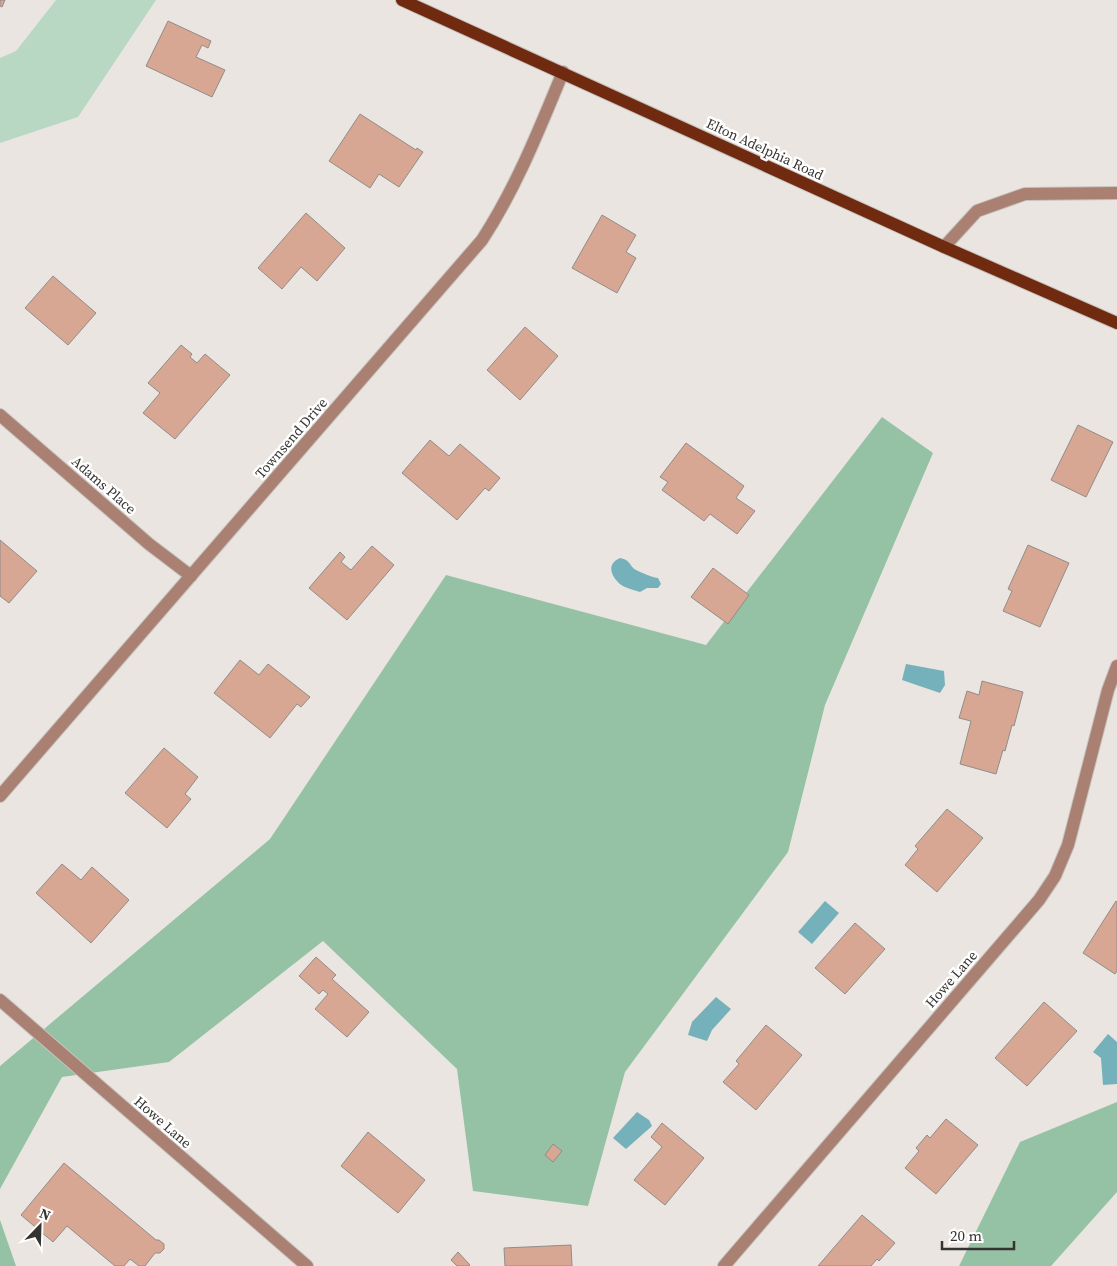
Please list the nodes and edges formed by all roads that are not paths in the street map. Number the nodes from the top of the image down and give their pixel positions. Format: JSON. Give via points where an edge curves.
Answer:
{"nodes":[{"id":1,"x":402,"y":0,"type":"edge"},
{"id":2,"x":563,"y":72,"type":"junction"},
{"id":3,"x":1117,"y":193,"type":"edge"},
{"id":4,"x":944,"y":248,"type":"junction"},
{"id":5,"x":1117,"y":323,"type":"edge"},
{"id":6,"x":0,"y":415,"type":"edge"},
{"id":7,"x":191,"y":576,"type":"junction"},
{"id":8,"x":1117,"y":666,"type":"edge"},
{"id":9,"x":0,"y":796,"type":"edge"},
{"id":10,"x":0,"y":1000,"type":"edge"},
{"id":11,"x":306,"y":1266,"type":"edge"},
{"id":12,"x":724,"y":1266,"type":"edge"}],
"edges":[{"from":1,"to":2,"type":"main road","name":"Elton Adelphia Road"},
{"from":2,"to":4,"type":"main road","name":"Elton Adelphia Road"},
{"from":2,"to":7,"type":"street","name":"Townsend Drive","via":[[516,182],[482,240]]},
{"from":3,"to":4,"type":"street","via":[[1025,194],[977,212]]},
{"from":4,"to":5,"type":"main road","name":"Elton Adelphia Road"},
{"from":6,"to":7,"type":"street","name":"Adams Place","via":[[148,544]]},
{"from":7,"to":9,"type":"street","name":"Townsend Drive"},
{"from":8,"to":12,"type":"street","name":"Howe Lane","via":[[1068,845],[1055,876],[1039,900]]},
{"from":10,"to":11,"type":"street","name":"Howe Lane"}]}
